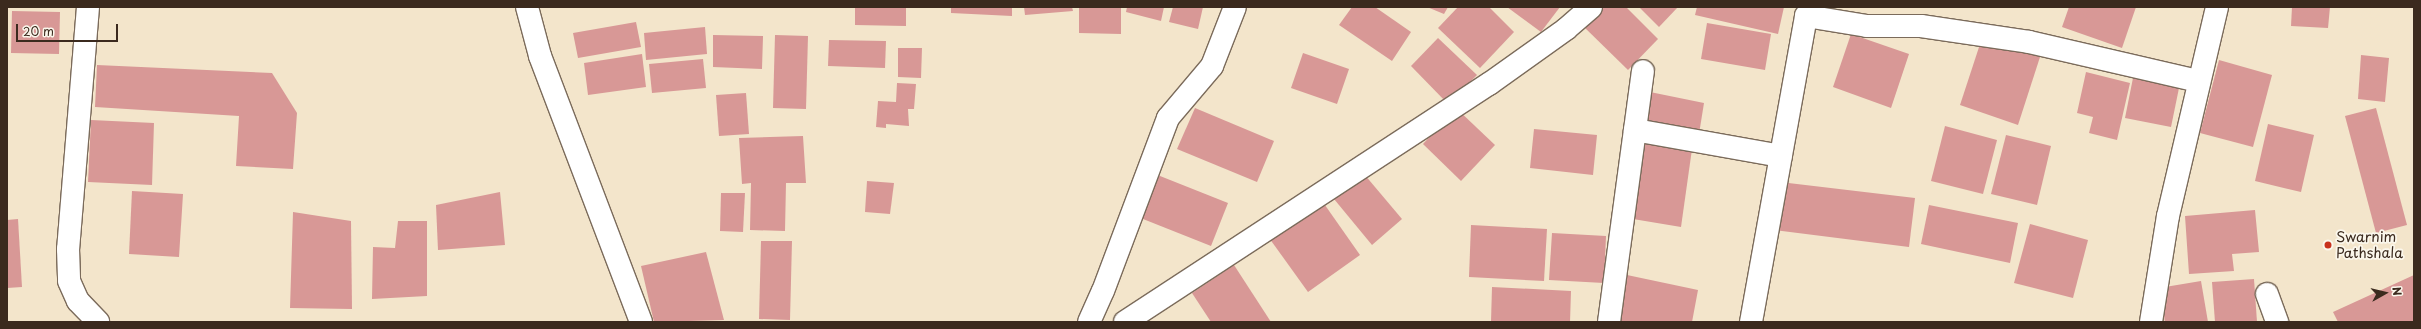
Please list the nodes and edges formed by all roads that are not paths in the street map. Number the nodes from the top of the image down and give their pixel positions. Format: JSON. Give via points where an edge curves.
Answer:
{"nodes":[{"id":1,"x":88,"y":7,"type":"edge"},
{"id":2,"x":527,"y":7,"type":"edge"},
{"id":3,"x":1235,"y":7,"type":"edge"},
{"id":4,"x":1591,"y":7,"type":"edge"},
{"id":5,"x":2217,"y":7,"type":"edge"},
{"id":6,"x":1643,"y":71,"type":"dead end"},
{"id":7,"x":2198,"y":81,"type":"junction"},
{"id":8,"x":1635,"y":130,"type":"junction"},
{"id":9,"x":1781,"y":156,"type":"junction"},
{"id":10,"x":2267,"y":294,"type":"dead end"},
{"id":11,"x":98,"y":322,"type":"edge"},
{"id":12,"x":640,"y":322,"type":"edge"},
{"id":13,"x":1089,"y":322,"type":"edge"},
{"id":14,"x":1125,"y":322,"type":"edge"},
{"id":15,"x":1609,"y":322,"type":"edge"},
{"id":16,"x":1751,"y":322,"type":"edge"},
{"id":17,"x":2151,"y":322,"type":"edge"},
{"id":18,"x":2277,"y":322,"type":"edge"}],
"edges":[{"from":1,"to":11,"type":"street","via":[[68,250],[69,281],[78,301]]},
{"from":2,"to":12,"type":"street","via":[[540,56]]},
{"from":3,"to":13,"type":"street","via":[[1212,66],[1168,118]]},
{"from":4,"to":14,"type":"street","via":[[1566,29],[1489,84]]},
{"from":5,"to":7,"type":"street"},
{"from":6,"to":8,"type":"street"},
{"from":7,"to":9,"type":"street","via":[[2030,42],[1921,26],[1867,26],[1806,16]]},
{"from":7,"to":17,"type":"street","via":[[2168,216]]},
{"from":8,"to":9,"type":"street"},
{"from":8,"to":15,"type":"street"},
{"from":9,"to":16,"type":"street"},
{"from":10,"to":18,"type":"street"}]}
